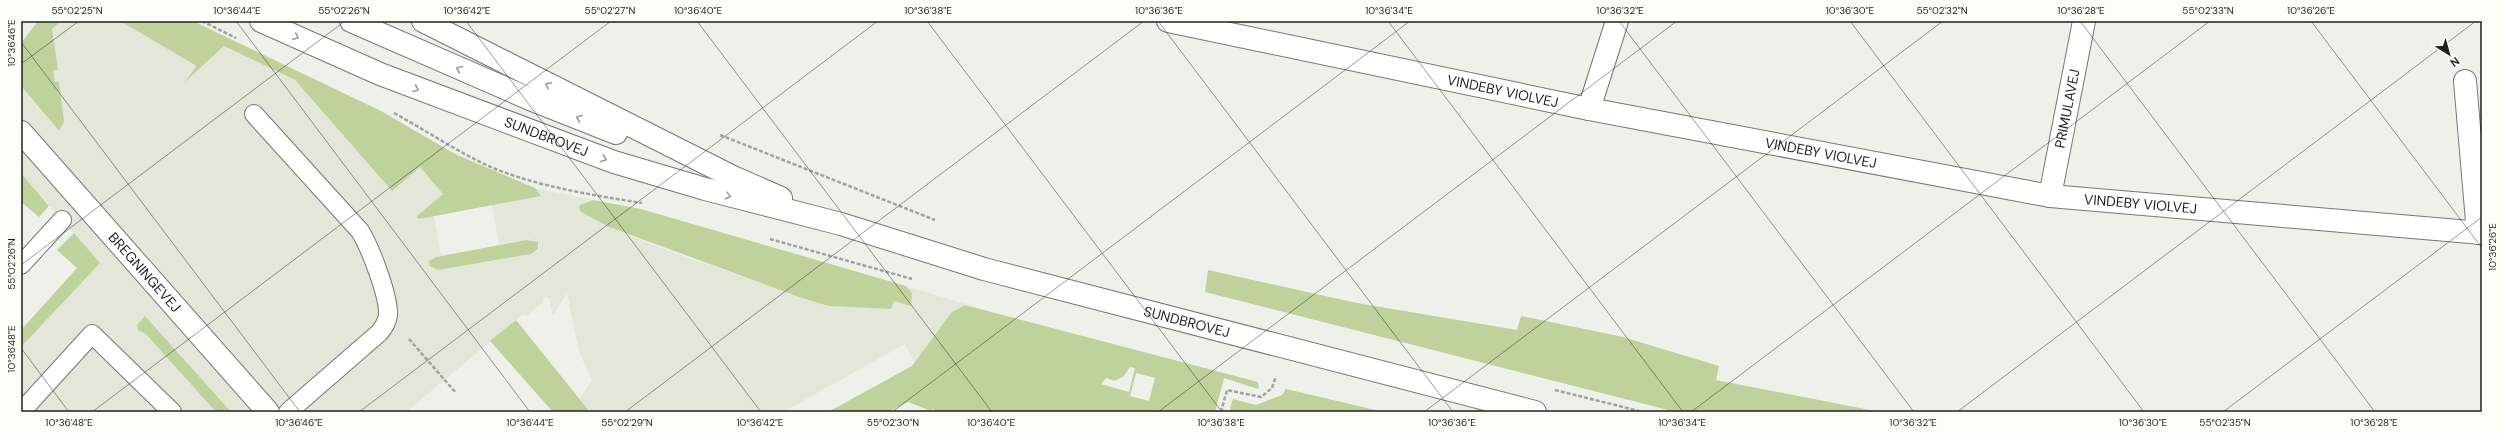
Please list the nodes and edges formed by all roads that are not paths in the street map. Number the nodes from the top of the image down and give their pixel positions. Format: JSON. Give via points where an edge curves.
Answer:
{"nodes":[{"id":1,"x":261,"y":21,"type":"edge"},
{"id":2,"x":351,"y":21,"type":"edge"},
{"id":3,"x":423,"y":21,"type":"edge"},
{"id":4,"x":1168,"y":21,"type":"edge"},
{"id":5,"x":1617,"y":21,"type":"edge"},
{"id":6,"x":2084,"y":21,"type":"edge"},
{"id":7,"x":2465,"y":81,"type":"dead end"},
{"id":8,"x":1588,"y":109,"type":"junction"},
{"id":9,"x":254,"y":114,"type":"dead end"},
{"id":10,"x":21,"y":132,"type":"edge"},
{"id":11,"x":733,"y":177,"type":"junction"},
{"id":12,"x":2050,"y":196,"type":"junction"},
{"id":13,"x":62,"y":220,"type":"dead end"},
{"id":14,"x":841,"y":224,"type":"junction"},
{"id":15,"x":2480,"y":233,"type":"edge"},
{"id":16,"x":21,"y":265,"type":"edge"},
{"id":17,"x":21,"y":412,"type":"edge"},
{"id":18,"x":172,"y":412,"type":"edge"},
{"id":19,"x":268,"y":412,"type":"edge"},
{"id":20,"x":288,"y":412,"type":"edge"},
{"id":21,"x":1534,"y":412,"type":"edge"}],
"edges":[{"from":1,"to":14,"type":"main road","name":"SUNDBROVEJ","one_way":true,"via":[[387,77],[614,162],[705,190]]},
{"from":11,"to":2,"type":"main road","one_way":true,"via":[[530,99]]},
{"from":11,"to":3,"type":"main road","name":"SUNDBROVEJ","one_way":true},
{"from":4,"to":8,"type":"main road","name":"VINDEBY VIOLVEJ"},
{"from":5,"to":8,"type":"main road"},
{"from":6,"to":12,"type":"main road","name":"PRIMULAVEJ"},
{"from":7,"to":15,"type":"main road"},
{"from":8,"to":12,"type":"main road","name":"VINDEBY VIOLVEJ"},
{"from":9,"to":20,"type":"lane","via":[[360,230],[370,249],[388,315],[380,332]]},
{"from":10,"to":19,"type":"main road","name":"BREGNINGEVEJ"},
{"from":11,"to":14,"type":"main road","name":"SUNDBROVEJ"},
{"from":12,"to":15,"type":"main road","name":"VINDEBY VIOLVEJ"},
{"from":13,"to":16,"type":"lane"},
{"from":14,"to":21,"type":"main road","name":"SUNDBROVEJ","via":[[984,269]]},
{"from":17,"to":18,"type":"lane","via":[[92,334]]}]}
